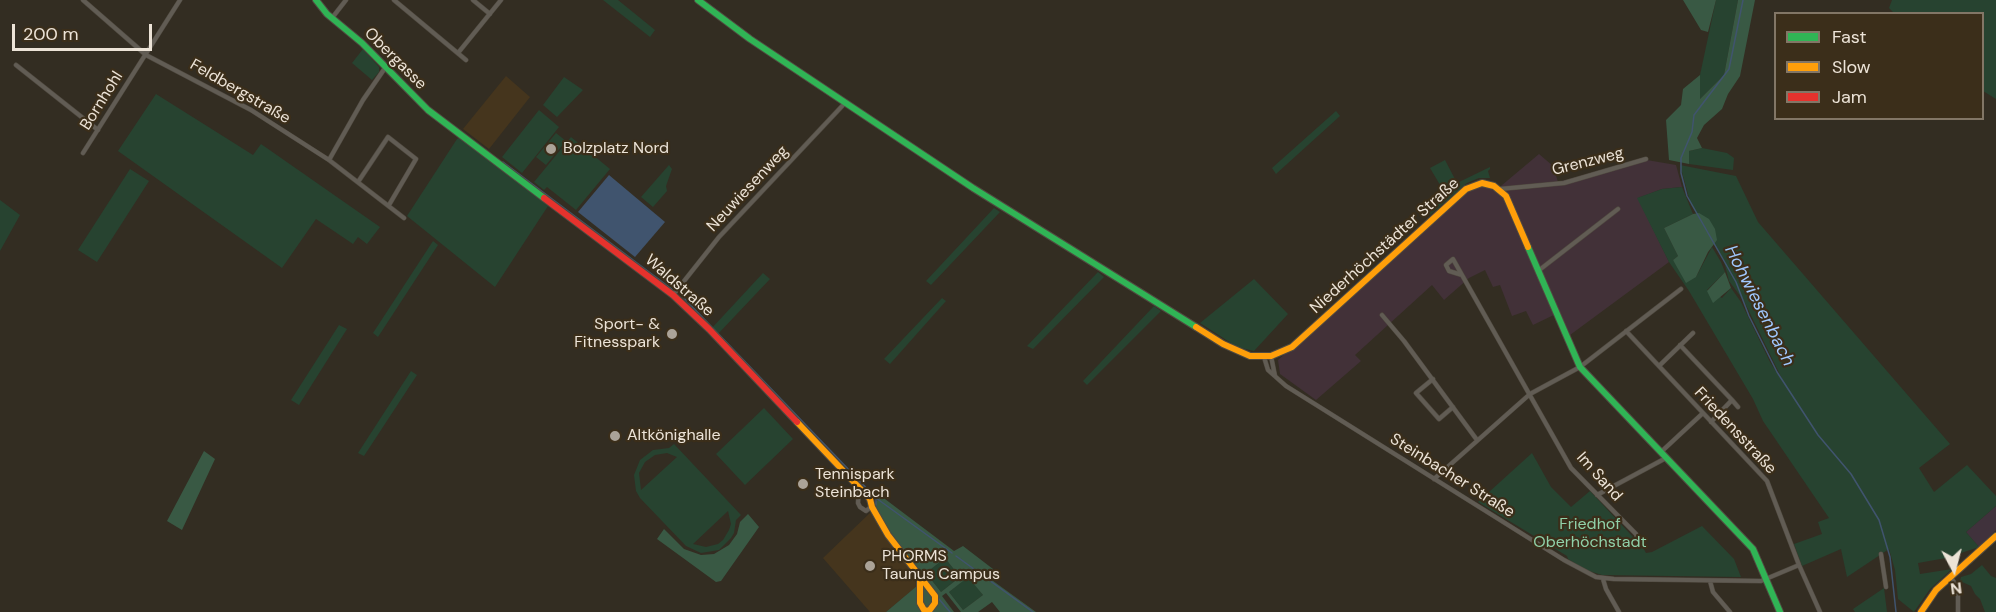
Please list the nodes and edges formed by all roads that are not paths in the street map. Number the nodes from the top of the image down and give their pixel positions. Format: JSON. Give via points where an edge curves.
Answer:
{"nodes":[{"id":1,"x":83,"y":0,"type":"edge"},
{"id":2,"x":180,"y":0,"type":"edge"},
{"id":3,"x":316,"y":0,"type":"edge"},
{"id":4,"x":346,"y":0,"type":"edge"},
{"id":5,"x":394,"y":0,"type":"edge"},
{"id":6,"x":473,"y":0,"type":"edge"},
{"id":7,"x":501,"y":0,"type":"edge"},
{"id":8,"x":698,"y":0,"type":"edge"},
{"id":9,"x":490,"y":14,"type":"junction"},
{"id":10,"x":332,"y":18,"type":"junction"},
{"id":11,"x":458,"y":53,"type":"junction"},
{"id":12,"x":146,"y":55,"type":"junction"},
{"id":13,"x":465,"y":60,"type":"dead end"},
{"id":14,"x":16,"y":65,"type":"dead end"},
{"id":15,"x":385,"y":68,"type":"junction"},
{"id":16,"x":845,"y":103,"type":"junction"},
{"id":17,"x":98,"y":130,"type":"junction"},
{"id":18,"x":459,"y":132,"type":"joint"},
{"id":19,"x":83,"y":153,"type":"dead end"},
{"id":20,"x":1646,"y":159,"type":"dead end"},
{"id":21,"x":329,"y":160,"type":"junction"},
{"id":22,"x":358,"y":182,"type":"junction"},
{"id":23,"x":1500,"y":189,"type":"junction"},
{"id":24,"x":389,"y":205,"type":"junction"},
{"id":25,"x":1618,"y":209,"type":"dead end"},
{"id":26,"x":404,"y":218,"type":"dead end"},
{"id":27,"x":1538,"y":271,"type":"junction"},
{"id":28,"x":1462,"y":275,"type":"junction"},
{"id":29,"x":1681,"y":290,"type":"dead end"},
{"id":30,"x":673,"y":294,"type":"junction"},
{"id":31,"x":1382,"y":315,"type":"dead end"},
{"id":32,"x":1626,"y":331,"type":"junction"},
{"id":33,"x":1692,"y":333,"type":"dead end"},
{"id":34,"x":1680,"y":345,"type":"junction"},
{"id":35,"x":1267,"y":356,"type":"junction"},
{"id":36,"x":1659,"y":366,"type":"junction"},
{"id":37,"x":1580,"y":367,"type":"junction"},
{"id":38,"x":1275,"y":377,"type":"junction"},
{"id":39,"x":1433,"y":379,"type":"junction"},
{"id":40,"x":1530,"y":394,"type":"junction"},
{"id":41,"x":1732,"y":400,"type":"junction"},
{"id":42,"x":1453,"y":407,"type":"junction"},
{"id":43,"x":1738,"y":407,"type":"dead end"},
{"id":44,"x":1703,"y":413,"type":"junction"},
{"id":45,"x":1711,"y":422,"type":"junction"},
{"id":46,"x":1477,"y":440,"type":"junction"},
{"id":47,"x":1661,"y":452,"type":"junction"},
{"id":48,"x":1666,"y":458,"type":"junction"},
{"id":49,"x":1434,"y":479,"type":"junction"},
{"id":50,"x":859,"y":486,"type":"junction"},
{"id":51,"x":1597,"y":495,"type":"junction"},
{"id":52,"x":872,"y":507,"type":"junction"},
{"id":53,"x":1996,"y":536,"type":"edge"},
{"id":54,"x":1638,"y":540,"type":"dead end"},
{"id":55,"x":1881,"y":554,"type":"dead end"},
{"id":56,"x":1799,"y":566,"type":"junction"},
{"id":57,"x":920,"y":576,"type":"junction"},
{"id":58,"x":1950,"y":577,"type":"junction"},
{"id":59,"x":1604,"y":579,"type":"junction"},
{"id":60,"x":1766,"y":580,"type":"junction"},
{"id":61,"x":1710,"y":581,"type":"junction"},
{"id":62,"x":1886,"y":587,"type":"dead end"},
{"id":63,"x":1619,"y":612,"type":"edge"},
{"id":64,"x":1730,"y":612,"type":"edge"},
{"id":65,"x":1780,"y":612,"type":"edge"},
{"id":66,"x":1820,"y":612,"type":"edge"},
{"id":67,"x":1921,"y":612,"type":"edge"},
{"id":68,"x":1958,"y":612,"type":"edge"}],
"edges":[{"from":1,"to":12,"type":"street","name":"Feldbergstraße"},
{"from":2,"to":12,"type":"street","name":"Bornhohl"},
{"from":3,"to":10,"type":"street","name":"Obergasse"},
{"from":4,"to":10,"type":"street"},
{"from":5,"to":11,"type":"street"},
{"from":6,"to":9,"type":"street"},
{"from":7,"to":9,"type":"street"},
{"from":8,"to":16,"type":"street"},
{"from":9,"to":11,"type":"street"},
{"from":10,"to":15,"type":"street","name":"Obergasse"},
{"from":11,"to":13,"type":"street"},
{"from":12,"to":17,"type":"street","name":"Bornhohl"},
{"from":12,"to":21,"type":"street","name":"Feldbergstraße","via":[[240,103]]},
{"from":14,"to":17,"type":"street"},
{"from":15,"to":18,"type":"street","name":"Obergasse","via":[[428,110]]},
{"from":15,"to":21,"type":"street"},
{"from":16,"to":30,"type":"street","name":"Neuwiesenweg","via":[[719,237]]},
{"from":16,"to":35,"type":"street","via":[[1211,338],[1244,354]]},
{"from":17,"to":19,"type":"street","name":"Bornhohl"},
{"from":18,"to":30,"type":"street","name":"Waldstraße"},
{"from":20,"to":23,"type":"street","name":"Grenzweg","via":[[1564,183]]},
{"from":21,"to":22,"type":"street","name":"Feldbergstraße"},
{"from":22,"to":24,"type":"street","name":"Feldbergstraße"},
{"from":22,"to":24,"type":"street","via":[[388,137],[416,159]]},
{"from":23,"to":27,"type":"street"},
{"from":23,"to":35,"type":"street","name":"Niederhöchstädter Straße","via":[[1487,183],[1466,189],[1299,342]]},
{"from":24,"to":26,"type":"street","name":"Feldbergstraße"},
{"from":25,"to":27,"type":"street"},
{"from":27,"to":37,"type":"street"},
{"from":28,"to":28,"type":"street","name":"Im Sand","via":[[1453,259],[1446,265],[1449,271]]},
{"from":28,"to":40,"type":"street","name":"Im Sand"},
{"from":29,"to":32,"type":"street"},
{"from":30,"to":50,"type":"street","name":"Waldstraße"},
{"from":31,"to":39,"type":"street"},
{"from":32,"to":36,"type":"street","name":"Friedensstraße"},
{"from":32,"to":37,"type":"street"},
{"from":33,"to":34,"type":"street"},
{"from":34,"to":36,"type":"street"},
{"from":34,"to":41,"type":"street"},
{"from":35,"to":38,"type":"street"},
{"from":35,"to":38,"type":"street","name":"Steinbacher Straße","via":[[1268,370]]},
{"from":36,"to":44,"type":"street","name":"Friedensstraße"},
{"from":37,"to":40,"type":"street"},
{"from":37,"to":47,"type":"street"},
{"from":38,"to":49,"type":"street","name":"Steinbacher Straße"},
{"from":39,"to":42,"type":"street"},
{"from":39,"to":42,"type":"street","via":[[1416,393],[1439,419]]},
{"from":40,"to":46,"type":"street"},
{"from":40,"to":51,"type":"street","name":"Im Sand","via":[[1571,468]]},
{"from":41,"to":43,"type":"street"},
{"from":41,"to":45,"type":"street"},
{"from":42,"to":46,"type":"street"},
{"from":44,"to":45,"type":"street","name":"Friedensstraße"},
{"from":44,"to":47,"type":"street"},
{"from":45,"to":56,"type":"street","name":"Friedensstraße","via":[[1767,481]]},
{"from":46,"to":49,"type":"street"},
{"from":47,"to":48,"type":"street"},
{"from":48,"to":51,"type":"street"},
{"from":48,"to":60,"type":"street","via":[[1753,549]]},
{"from":49,"to":59,"type":"street","name":"Steinbacher Straße","via":[[1585,573]]},
{"from":50,"to":52,"type":"street","name":"Waldstraße"},
{"from":50,"to":52,"type":"street","name":"Waldstraße","via":[[860,507],[866,511]]},
{"from":51,"to":54,"type":"street","name":"Im Sand"},
{"from":52,"to":57,"type":"street","name":"Waldstraße"},
{"from":53,"to":58,"type":"street"},
{"from":55,"to":62,"type":"street"},
{"from":56,"to":60,"type":"street"},
{"from":56,"to":66,"type":"street","name":"Friedensstraße"},
{"from":57,"to":57,"type":"street","name":"Waldstraße","via":[[919,599],[924,610],[929,611],[935,596]]},
{"from":58,"to":67,"type":"street"},
{"from":58,"to":68,"type":"street","via":[[1958,587]]},
{"from":59,"to":61,"type":"street","name":"Steinbacher Straße"},
{"from":59,"to":63,"type":"street"},
{"from":60,"to":61,"type":"street","name":"Steinbacher Straße"},
{"from":60,"to":65,"type":"street"},
{"from":61,"to":64,"type":"street","via":[[1713,592]]}]}
